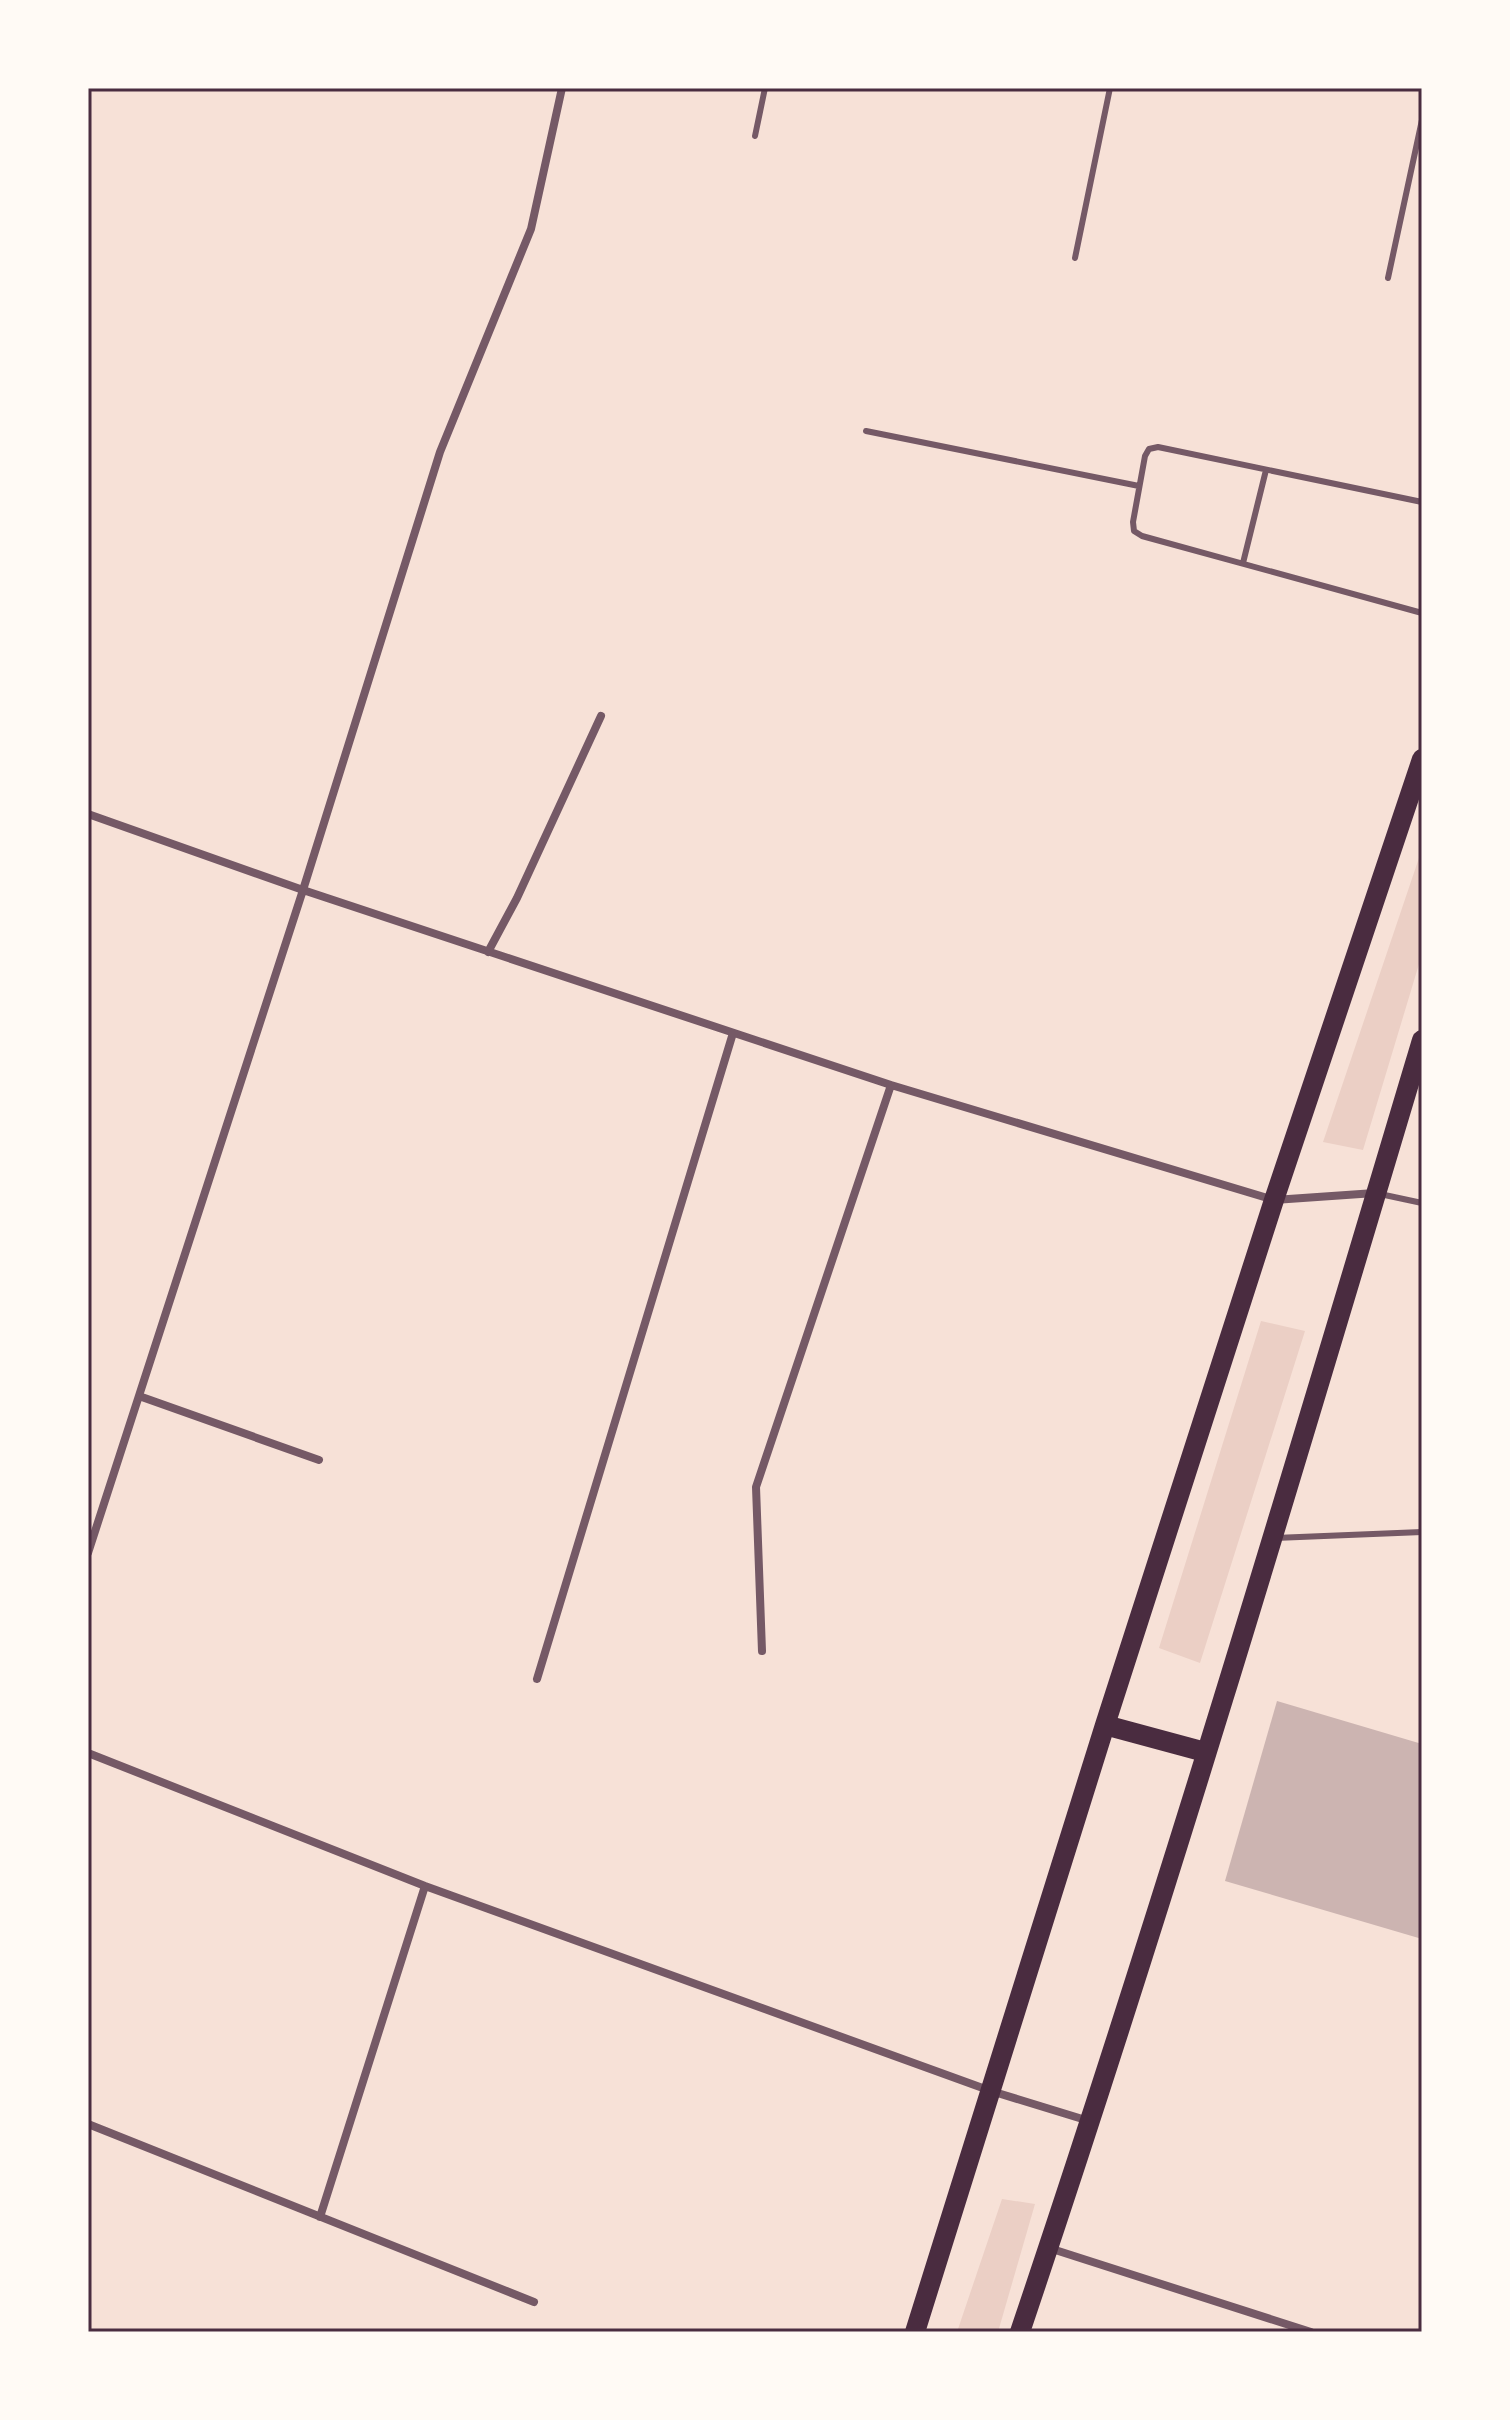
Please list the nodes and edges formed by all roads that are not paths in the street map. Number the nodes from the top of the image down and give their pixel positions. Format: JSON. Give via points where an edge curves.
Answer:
{"nodes":[{"id":1,"x":562,"y":88,"type":"edge"},
{"id":2,"x":765,"y":88,"type":"edge"},
{"id":3,"x":1110,"y":88,"type":"edge"},
{"id":4,"x":1422,"y":120,"type":"edge"},
{"id":5,"x":755,"y":136,"type":"dead end"},
{"id":6,"x":1075,"y":258,"type":"dead end"},
{"id":7,"x":1388,"y":278,"type":"dead end"},
{"id":8,"x":866,"y":431,"type":"dead end"},
{"id":9,"x":1266,"y":470,"type":"junction"},
{"id":10,"x":1139,"y":486,"type":"junction"},
{"id":11,"x":1422,"y":502,"type":"edge"},
{"id":12,"x":1243,"y":563,"type":"junction"},
{"id":13,"x":1422,"y":613,"type":"edge"},
{"id":14,"x":601,"y":716,"type":"dead end"},
{"id":15,"x":1422,"y":759,"type":"edge"},
{"id":16,"x":88,"y":814,"type":"edge"},
{"id":17,"x":303,"y":890,"type":"junction"},
{"id":18,"x":488,"y":952,"type":"junction"},
{"id":19,"x":733,"y":1033,"type":"junction"},
{"id":20,"x":1422,"y":1040,"type":"edge"},
{"id":21,"x":891,"y":1085,"type":"junction"},
{"id":22,"x":1376,"y":1193,"type":"junction"},
{"id":23,"x":1274,"y":1200,"type":"junction"},
{"id":24,"x":1422,"y":1203,"type":"edge"},
{"id":25,"x":139,"y":1396,"type":"junction"},
{"id":26,"x":319,"y":1460,"type":"dead end"},
{"id":27,"x":1422,"y":1532,"type":"edge"},
{"id":28,"x":1271,"y":1538,"type":"junction"},
{"id":29,"x":88,"y":1553,"type":"edge"},
{"id":30,"x":762,"y":1651,"type":"dead end"},
{"id":31,"x":537,"y":1679,"type":"dead end"},
{"id":32,"x":1105,"y":1725,"type":"junction"},
{"id":33,"x":1205,"y":1752,"type":"junction"},
{"id":34,"x":88,"y":1753,"type":"edge"},
{"id":35,"x":425,"y":1886,"type":"junction"},
{"id":36,"x":991,"y":2091,"type":"junction"},
{"id":37,"x":1090,"y":2121,"type":"junction"},
{"id":38,"x":88,"y":2124,"type":"edge"},
{"id":39,"x":320,"y":2217,"type":"junction"},
{"id":40,"x":1048,"y":2248,"type":"junction"},
{"id":41,"x":534,"y":2302,"type":"dead end"},
{"id":42,"x":915,"y":2332,"type":"edge"},
{"id":43,"x":1020,"y":2332,"type":"edge"},
{"id":44,"x":1311,"y":2332,"type":"edge"}],
"edges":[{"from":1,"to":17,"type":"street","via":[[531,229],[440,452]]},
{"from":2,"to":5,"type":"lane"},
{"from":3,"to":6,"type":"lane"},
{"from":4,"to":7,"type":"lane"},
{"from":8,"to":10,"type":"lane"},
{"from":9,"to":10,"type":"lane","via":[[1158,447],[1145,456]]},
{"from":9,"to":11,"type":"lane"},
{"from":9,"to":12,"type":"lane"},
{"from":10,"to":12,"type":"lane","via":[[1134,531]]},
{"from":12,"to":13,"type":"lane"},
{"from":14,"to":18,"type":"street"},
{"from":15,"to":23,"type":"main road"},
{"from":16,"to":17,"type":"street"},
{"from":17,"to":18,"type":"street"},
{"from":17,"to":25,"type":"street"},
{"from":18,"to":19,"type":"street"},
{"from":19,"to":21,"type":"street"},
{"from":19,"to":31,"type":"street"},
{"from":20,"to":22,"type":"main road"},
{"from":21,"to":23,"type":"street"},
{"from":21,"to":30,"type":"street","via":[[756,1487]]},
{"from":22,"to":23,"type":"street"},
{"from":22,"to":24,"type":"lane"},
{"from":22,"to":28,"type":"main road"},
{"from":23,"to":32,"type":"main road"},
{"from":25,"to":26,"type":"street"},
{"from":25,"to":29,"type":"street"},
{"from":27,"to":28,"type":"lane"},
{"from":28,"to":33,"type":"main road"},
{"from":32,"to":33,"type":"main road"},
{"from":32,"to":36,"type":"main road"},
{"from":33,"to":37,"type":"main road"},
{"from":34,"to":35,"type":"street"},
{"from":35,"to":36,"type":"street"},
{"from":35,"to":39,"type":"street"},
{"from":36,"to":37,"type":"street"},
{"from":36,"to":42,"type":"main road"},
{"from":37,"to":40,"type":"main road"},
{"from":38,"to":39,"type":"street"},
{"from":39,"to":41,"type":"street"},
{"from":40,"to":43,"type":"main road"},
{"from":40,"to":44,"type":"street"}]}
